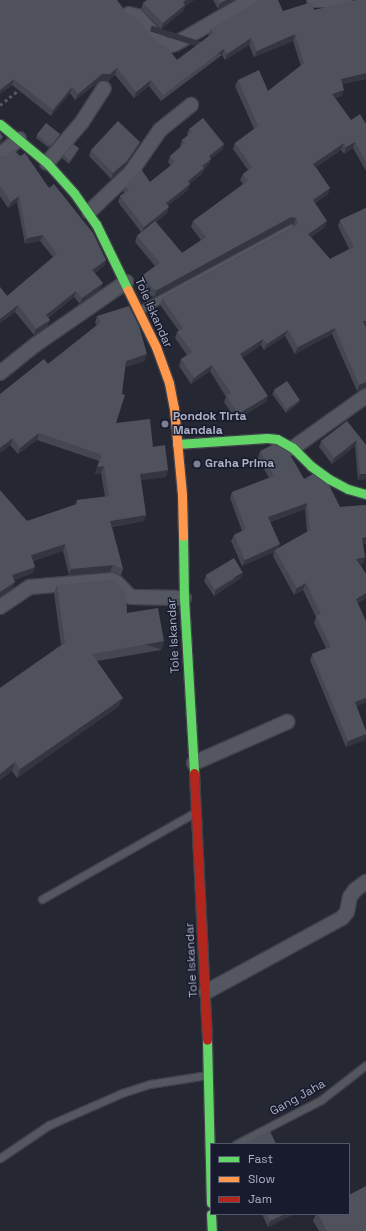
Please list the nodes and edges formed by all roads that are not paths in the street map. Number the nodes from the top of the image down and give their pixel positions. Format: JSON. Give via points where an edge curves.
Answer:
{"nodes":[{"id":1,"x":251,"y":0,"type":"edge"},
{"id":2,"x":314,"y":0,"type":"edge"},
{"id":3,"x":345,"y":0,"type":"edge"},
{"id":4,"x":129,"y":14,"type":"edge"},
{"id":5,"x":104,"y":88,"type":"dead end"},
{"id":6,"x":191,"y":105,"type":"dead end"},
{"id":7,"x":0,"y":124,"type":"edge"},
{"id":8,"x":19,"y":139,"type":"junction"},
{"id":9,"x":0,"y":155,"type":"edge"},
{"id":10,"x":47,"y":163,"type":"junction"},
{"id":11,"x":89,"y":212,"type":"junction"},
{"id":12,"x":291,"y":228,"type":"edge"},
{"id":13,"x":126,"y":282,"type":"junction"},
{"id":14,"x":140,"y":310,"type":"junction"},
{"id":15,"x":0,"y":373,"type":"edge"},
{"id":16,"x":366,"y":396,"type":"edge"},
{"id":17,"x":177,"y":444,"type":"junction"},
{"id":18,"x":293,"y":448,"type":"junction"},
{"id":19,"x":366,"y":494,"type":"edge"},
{"id":20,"x":184,"y":598,"type":"junction"},
{"id":21,"x":0,"y":607,"type":"edge"},
{"id":22,"x":287,"y":722,"type":"dead end"},
{"id":23,"x":194,"y":762,"type":"junction"},
{"id":24,"x":197,"y":811,"type":"junction"},
{"id":25,"x":366,"y":882,"type":"edge"},
{"id":26,"x":42,"y":899,"type":"dead end"},
{"id":27,"x":206,"y":992,"type":"junction"},
{"id":28,"x":366,"y":1065,"type":"edge"},
{"id":29,"x":208,"y":1075,"type":"junction"},
{"id":30,"x":238,"y":1143,"type":"edge"},
{"id":31,"x":210,"y":1155,"type":"edge"},
{"id":32,"x":0,"y":1158,"type":"edge"},
{"id":33,"x":211,"y":1215,"type":"edge"},
{"id":34,"x":212,"y":1231,"type":"edge"}],
"edges":[{"from":1,"to":4,"type":"street","via":[[168,46],[162,43],[137,16]]},
{"from":2,"to":3,"type":"street"},
{"from":5,"to":10,"type":"street","via":[[82,122]]},
{"from":6,"to":11,"type":"street","via":[[160,130],[131,172]]},
{"from":7,"to":8,"type":"main road","name":"Tole Iskandar"},
{"from":8,"to":9,"type":"street"},
{"from":8,"to":10,"type":"main road","name":"Tole Iskandar"},
{"from":10,"to":11,"type":"main road","name":"Tole Iskandar"},
{"from":11,"to":13,"type":"main road","name":"Tole Iskandar"},
{"from":12,"to":14,"type":"lane"},
{"from":13,"to":14,"type":"main road","name":"Tole Iskandar"},
{"from":13,"to":15,"type":"street","via":[[35,345]]},
{"from":14,"to":17,"type":"main road","name":"Tole Iskandar","via":[[169,383]]},
{"from":16,"to":18,"type":"street"},
{"from":17,"to":18,"type":"main road","via":[[267,438],[282,441]]},
{"from":17,"to":20,"type":"main road","name":"Tole Iskandar","via":[[182,495]]},
{"from":18,"to":19,"type":"main road","via":[[329,479],[348,489]]},
{"from":20,"to":21,"type":"street","via":[[131,597],[111,580],[30,587]]},
{"from":20,"to":23,"type":"main road","name":"Tole Iskandar"},
{"from":22,"to":23,"type":"street"},
{"from":23,"to":24,"type":"main road","name":"Tole Iskandar"},
{"from":24,"to":26,"type":"lane"},
{"from":24,"to":27,"type":"main road","name":"Tole Iskandar"},
{"from":25,"to":27,"type":"street","via":[[350,897],[347,912],[342,918]]},
{"from":27,"to":29,"type":"main road","name":"Tole Iskandar"},
{"from":28,"to":30,"type":"lane","name":"Gang Jaha","via":[[321,1100]]},
{"from":29,"to":31,"type":"main road","name":"Tole Iskandar"},
{"from":29,"to":32,"type":"lane","via":[[150,1084],[122,1093],[49,1125]]},
{"from":33,"to":34,"type":"main road"}]}
